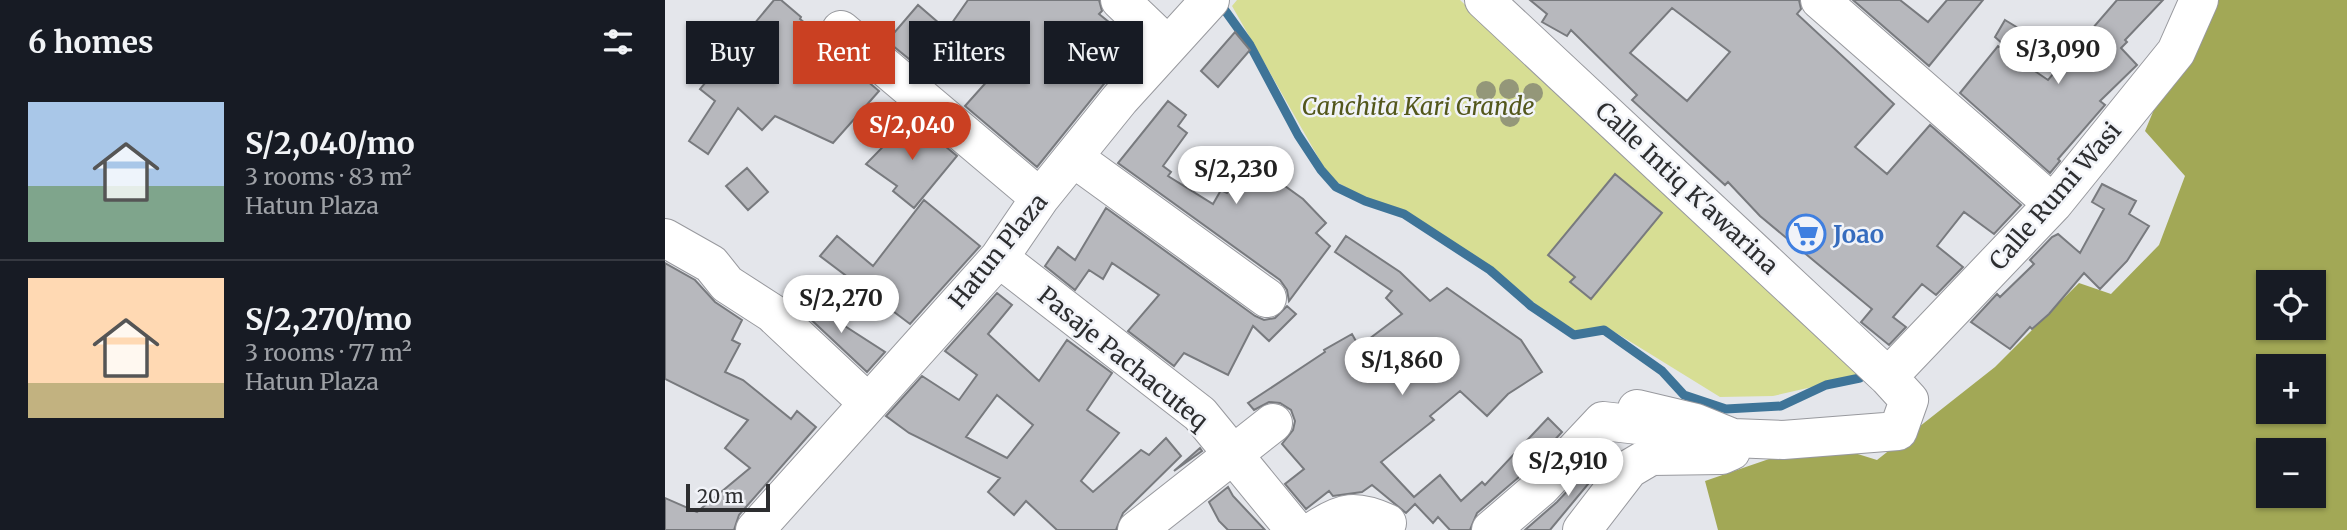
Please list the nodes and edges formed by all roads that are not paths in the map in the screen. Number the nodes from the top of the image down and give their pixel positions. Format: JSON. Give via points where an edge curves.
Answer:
{"nodes":[{"id":1,"x":1120,"y":0,"type":"edge"},
{"id":2,"x":1483,"y":0,"type":"edge"},
{"id":3,"x":1820,"y":0,"type":"edge"},
{"id":4,"x":2199,"y":0,"type":"edge"},
{"id":5,"x":1208,"y":2,"type":"edge"},
{"id":6,"x":1168,"y":46,"type":"junction"},
{"id":7,"x":895,"y":76,"type":"edge"},
{"id":8,"x":1074,"y":158,"type":"junction"},
{"id":9,"x":1040,"y":198,"type":"junction"},
{"id":10,"x":2053,"y":204,"type":"junction"},
{"id":11,"x":665,"y":238,"type":"edge"},
{"id":12,"x":999,"y":258,"type":"junction"},
{"id":13,"x":1267,"y":298,"type":"dead end"},
{"id":14,"x":1888,"y":377,"type":"junction"},
{"id":15,"x":868,"y":403,"type":"junction"},
{"id":16,"x":1637,"y":409,"type":"dead end"},
{"id":17,"x":1273,"y":423,"type":"dead end"},
{"id":18,"x":1733,"y":438,"type":"junction"},
{"id":19,"x":1232,"y":456,"type":"junction"},
{"id":20,"x":1387,"y":523,"type":"dead end"},
{"id":21,"x":755,"y":530,"type":"edge"},
{"id":22,"x":1137,"y":530,"type":"edge"},
{"id":23,"x":1295,"y":530,"type":"edge"},
{"id":24,"x":1315,"y":530,"type":"edge"},
{"id":25,"x":1491,"y":530,"type":"edge"},
{"id":26,"x":1581,"y":530,"type":"edge"}],
"edges":[{"from":1,"to":6,"type":"street"},
{"from":2,"to":14,"type":"street","name":"Calle Intiq K'awarina"},
{"from":3,"to":10,"type":"street"},
{"from":4,"to":10,"type":"street","name":"Calle Rumi Wasi","via":[[2176,52]]},
{"from":5,"to":6,"type":"street","name":"Hatun Plaza"},
{"from":6,"to":8,"type":"street","name":"Hatun Plaza"},
{"from":7,"to":9,"type":"street"},
{"from":8,"to":9,"type":"street","name":"Hatun Plaza"},
{"from":8,"to":13,"type":"street"},
{"from":9,"to":12,"type":"street","name":"Hatun Plaza"},
{"from":10,"to":14,"type":"street","name":"Calle Rumi Wasi"},
{"from":11,"to":15,"type":"street","via":[[711,264],[727,284],[772,313]]},
{"from":12,"to":15,"type":"street","name":"Hatun Plaza"},
{"from":12,"to":19,"type":"street","name":"Pasaje Pachacuteq","via":[[1200,414]]},
{"from":14,"to":18,"type":"street","name":"Calle Intiq K'awarina","via":[[1909,400],[1898,431],[1783,440]]},
{"from":15,"to":21,"type":"street","name":"Hatun Plaza"},
{"from":16,"to":18,"type":"street","via":[[1696,423]]},
{"from":17,"to":19,"type":"street"},
{"from":18,"to":25,"type":"street","via":[[1603,421],[1541,487]]},
{"from":18,"to":26,"type":"street","via":[[1731,451],[1722,455],[1651,456],[1629,469]]},
{"from":19,"to":22,"type":"street"},
{"from":19,"to":23,"type":"street","name":"Pasaje Pachacuteq"},
{"from":20,"to":24,"type":"street","via":[[1364,513],[1341,515]]}]}
